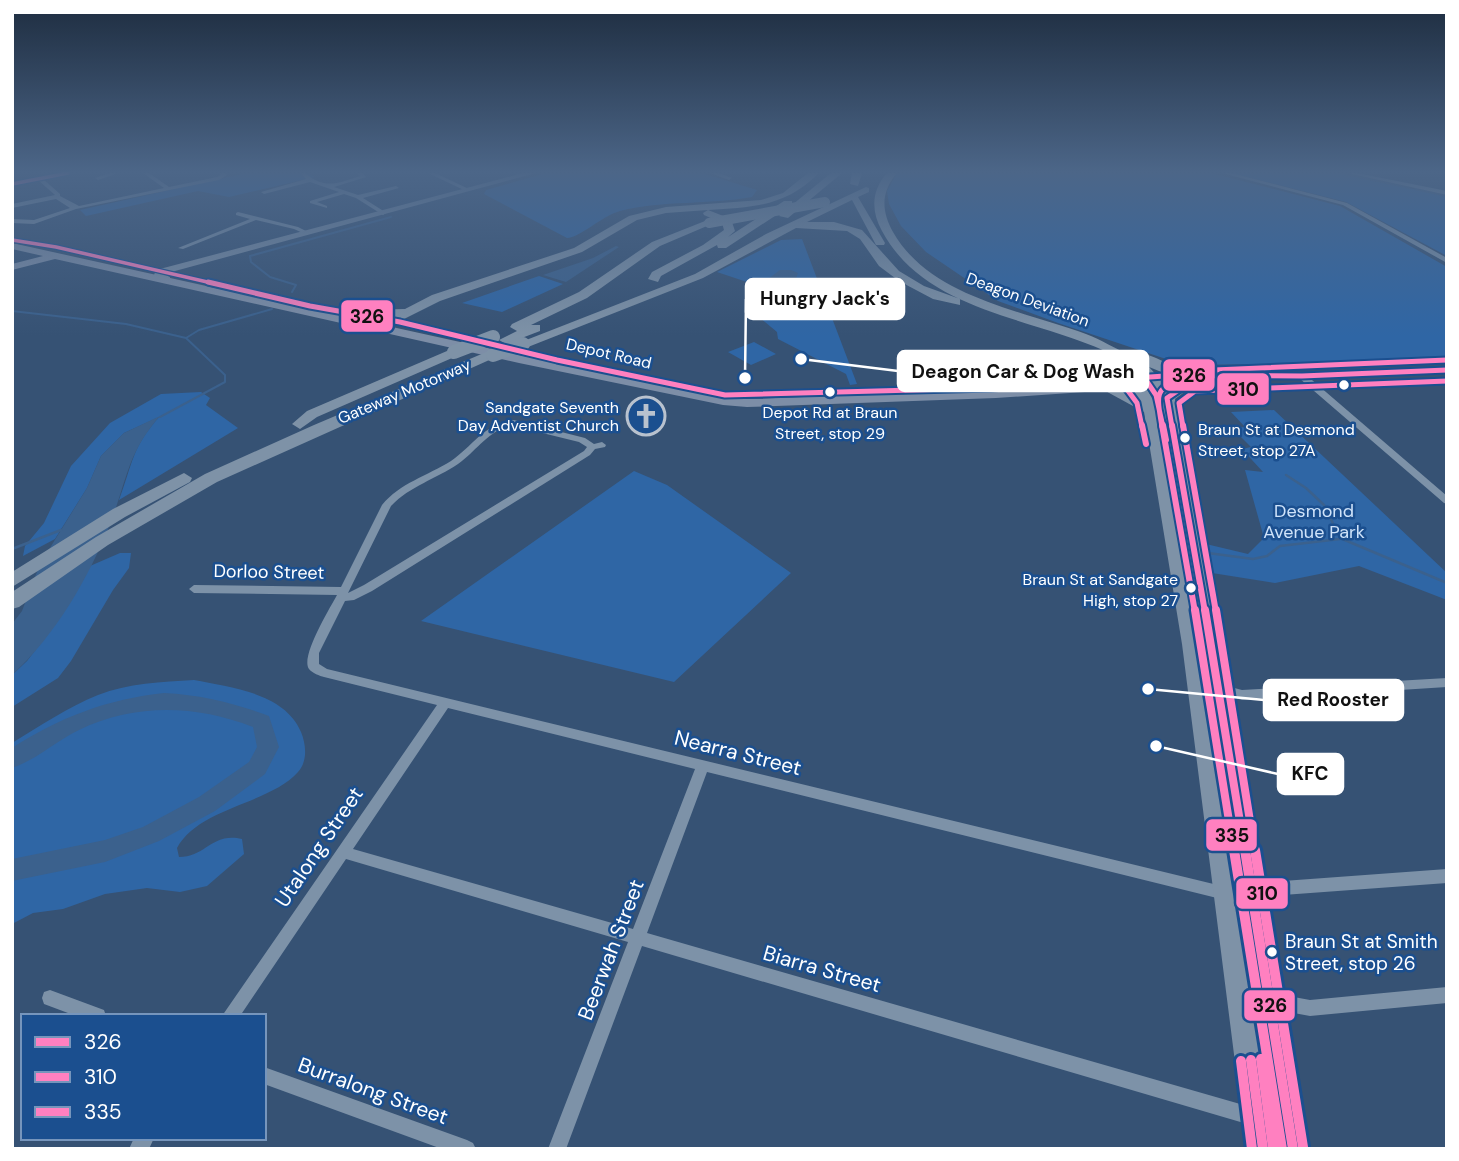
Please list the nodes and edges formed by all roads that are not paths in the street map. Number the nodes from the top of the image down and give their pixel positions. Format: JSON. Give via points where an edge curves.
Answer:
{"nodes":[{"id":1,"x":235,"y":227,"type":"edge"},
{"id":2,"x":292,"y":227,"type":"edge"},
{"id":3,"x":329,"y":227,"type":"edge"},
{"id":4,"x":617,"y":227,"type":"edge"},
{"id":5,"x":630,"y":227,"type":"edge"},
{"id":6,"x":698,"y":227,"type":"edge"},
{"id":7,"x":730,"y":227,"type":"edge"},
{"id":8,"x":754,"y":227,"type":"edge"},
{"id":9,"x":768,"y":227,"type":"edge"},
{"id":10,"x":789,"y":227,"type":"edge"},
{"id":11,"x":805,"y":227,"type":"edge"},
{"id":12,"x":833,"y":227,"type":"edge"},
{"id":13,"x":873,"y":227,"type":"edge"},
{"id":14,"x":885,"y":227,"type":"edge"},
{"id":15,"x":1386,"y":227,"type":"edge"},
{"id":16,"x":779,"y":232,"type":"junction"},
{"id":17,"x":307,"y":233,"type":"junction"},
{"id":18,"x":12,"y":240,"type":"edge"},
{"id":19,"x":12,"y":246,"type":"edge"},
{"id":20,"x":181,"y":248,"type":"dead end"},
{"id":21,"x":62,"y":252,"type":"junction"},
{"id":22,"x":37,"y":256,"type":"junction"},
{"id":23,"x":1447,"y":261,"type":"edge"},
{"id":24,"x":100,"y":264,"type":"junction"},
{"id":25,"x":12,"y":265,"type":"edge"},
{"id":26,"x":166,"y":275,"type":"junction"},
{"id":27,"x":654,"y":279,"type":"junction"},
{"id":28,"x":956,"y":302,"type":"junction"},
{"id":29,"x":433,"y":305,"type":"junction"},
{"id":30,"x":362,"y":314,"type":"joint"},
{"id":31,"x":392,"y":322,"type":"junction"},
{"id":32,"x":417,"y":326,"type":"junction"},
{"id":33,"x":510,"y":341,"type":"junction"},
{"id":34,"x":472,"y":356,"type":"junction"},
{"id":35,"x":1116,"y":359,"type":"junction"},
{"id":36,"x":1447,"y":370,"type":"edge"},
{"id":37,"x":1302,"y":376,"type":"junction"},
{"id":38,"x":1185,"y":378,"type":"junction"},
{"id":39,"x":1144,"y":380,"type":"junction"},
{"id":40,"x":1100,"y":382,"type":"junction"},
{"id":41,"x":1159,"y":404,"type":"junction"},
{"id":42,"x":1447,"y":501,"type":"edge"},
{"id":43,"x":14,"y":580,"type":"edge"},
{"id":44,"x":194,"y":589,"type":"dead end"},
{"id":45,"x":342,"y":594,"type":"junction"},
{"id":46,"x":12,"y":602,"type":"edge"},
{"id":47,"x":1447,"y":682,"type":"edge"},
{"id":48,"x":1208,"y":684,"type":"junction"},
{"id":49,"x":444,"y":703,"type":"junction"},
{"id":50,"x":703,"y":766,"type":"junction"},
{"id":51,"x":343,"y":852,"type":"junction"},
{"id":52,"x":1447,"y":876,"type":"edge"},
{"id":53,"x":1239,"y":888,"type":"junction"},
{"id":54,"x":639,"y":937,"type":"junction"},
{"id":55,"x":1447,"y":995,"type":"edge"},
{"id":56,"x":50,"y":998,"type":"dead end"},
{"id":57,"x":1269,"y":1001,"type":"junction"},
{"id":58,"x":93,"y":1014,"type":"edge"},
{"id":59,"x":231,"y":1014,"type":"edge"},
{"id":60,"x":266,"y":1076,"type":"edge"},
{"id":61,"x":1258,"y":1118,"type":"junction"},
{"id":62,"x":1291,"y":1138,"type":"edge"},
{"id":63,"x":467,"y":1149,"type":"edge"},
{"id":64,"x":557,"y":1149,"type":"edge"},
{"id":65,"x":1263,"y":1149,"type":"edge"}],
"edges":[{"from":1,"to":20,"type":"street"},
{"from":2,"to":17,"type":"street"},
{"from":3,"to":17,"type":"street"},
{"from":4,"to":31,"type":"highway","via":[[571,254],[447,294]]},
{"from":5,"to":29,"type":"highway","via":[[577,256]]},
{"from":6,"to":33,"type":"highway","bridge":true,"via":[[656,244]]},
{"from":7,"to":27,"type":"highway","via":[[725,236]]},
{"from":8,"to":27,"type":"highway"},
{"from":9,"to":33,"type":"highway","via":[[653,287]]},
{"from":10,"to":16,"type":"highway"},
{"from":11,"to":16,"type":"highway"},
{"from":12,"to":28,"type":"highway","via":[[862,235],[892,271],[935,296]]},
{"from":13,"to":28,"type":"highway","name":"Deagon Deviation","via":[[894,262]]},
{"from":14,"to":35,"type":"highway","name":"Deagon Deviation","via":[[889,238],[916,267],[942,284]]},
{"from":15,"to":23,"type":"street"},
{"from":16,"to":33,"type":"highway","via":[[684,283]]},
{"from":17,"to":26,"type":"street","via":[[184,265]]},
{"from":18,"to":21,"type":"main road"},
{"from":19,"to":22,"type":"main road"},
{"from":21,"to":22,"type":"main road"},
{"from":21,"to":24,"type":"main road"},
{"from":21,"to":25,"type":"main road"},
{"from":21,"to":26,"type":"main road","name":"Depot Road"},
{"from":22,"to":24,"type":"main road","via":[[83,266]]},
{"from":22,"to":25,"type":"main road"},
{"from":24,"to":26,"type":"main road","name":"Depot Road"},
{"from":26,"to":30,"type":"main road","name":"Depot Road"},
{"from":26,"to":31,"type":"main road","name":"Depot Road"},
{"from":27,"to":33,"type":"highway"},
{"from":28,"to":35,"type":"highway","name":"Deagon Deviation"},
{"from":29,"to":31,"type":"highway"},
{"from":29,"to":32,"type":"highway","via":[[420,316]]},
{"from":30,"to":31,"type":"highway"},
{"from":31,"to":32,"type":"main road","name":"Depot Road"},
{"from":31,"to":40,"type":"main road","name":"Depot Road","via":[[508,357],[731,402],[1008,393]]},
{"from":32,"to":40,"type":"main road","name":"Depot Road","via":[[724,395]]},
{"from":33,"to":34,"type":"highway","bridge":true},
{"from":33,"to":34,"type":"highway","bridge":true},
{"from":34,"to":43,"type":"highway","name":"Gateway Motorway","via":[[300,424],[198,471]]},
{"from":34,"to":46,"type":"highway","name":"Gateway Motorway","via":[[256,457],[142,517]]},
{"from":35,"to":38,"type":"highway","via":[[1134,356]]},
{"from":35,"to":39,"type":"highway","name":"Deagon Deviation"},
{"from":35,"to":40,"type":"highway","via":[[1098,375]]},
{"from":36,"to":37,"type":"street"},
{"from":37,"to":38,"type":"street"},
{"from":37,"to":42,"type":"street"},
{"from":38,"to":39,"type":"street"},
{"from":38,"to":41,"type":"highway"},
{"from":39,"to":40,"type":"main road","name":"Depot Road"},
{"from":39,"to":41,"type":"highway"},
{"from":40,"to":41,"type":"highway"},
{"from":41,"to":48,"type":"highway","via":[[1164,494]]},
{"from":41,"to":48,"type":"highway","via":[[1171,416]]},
{"from":44,"to":45,"type":"street","name":"Dorloo Street"},
{"from":45,"to":45,"type":"street","name":"Nearra Street","via":[[393,498],[456,460],[503,421],[597,446],[368,588],[355,595]]},
{"from":45,"to":49,"type":"street","name":"Nearra Street","via":[[313,653],[313,666],[324,673]]},
{"from":47,"to":48,"type":"street","via":[[1242,695]]},
{"from":48,"to":53,"type":"highway"},
{"from":49,"to":50,"type":"street","name":"Nearra Street"},
{"from":49,"to":51,"type":"street","name":"Utalong Street"},
{"from":50,"to":53,"type":"street","name":"Nearra Street"},
{"from":50,"to":54,"type":"street","name":"Beerwah Street"},
{"from":51,"to":54,"type":"street","name":"Biarra Street"},
{"from":51,"to":59,"type":"street","name":"Utalong Street"},
{"from":52,"to":53,"type":"street","name":"Nearra Street"},
{"from":53,"to":57,"type":"highway"},
{"from":53,"to":61,"type":"highway"},
{"from":54,"to":61,"type":"street","name":"Biarra Street"},
{"from":54,"to":64,"type":"street","name":"Beerwah Street"},
{"from":55,"to":57,"type":"street","via":[[1310,1008]]},
{"from":56,"to":58,"type":"street"},
{"from":57,"to":62,"type":"highway"},
{"from":60,"to":63,"type":"street","name":"Burralong Street"},
{"from":61,"to":62,"type":"street","name":"Biarra Street"},
{"from":61,"to":65,"type":"highway"}]}
